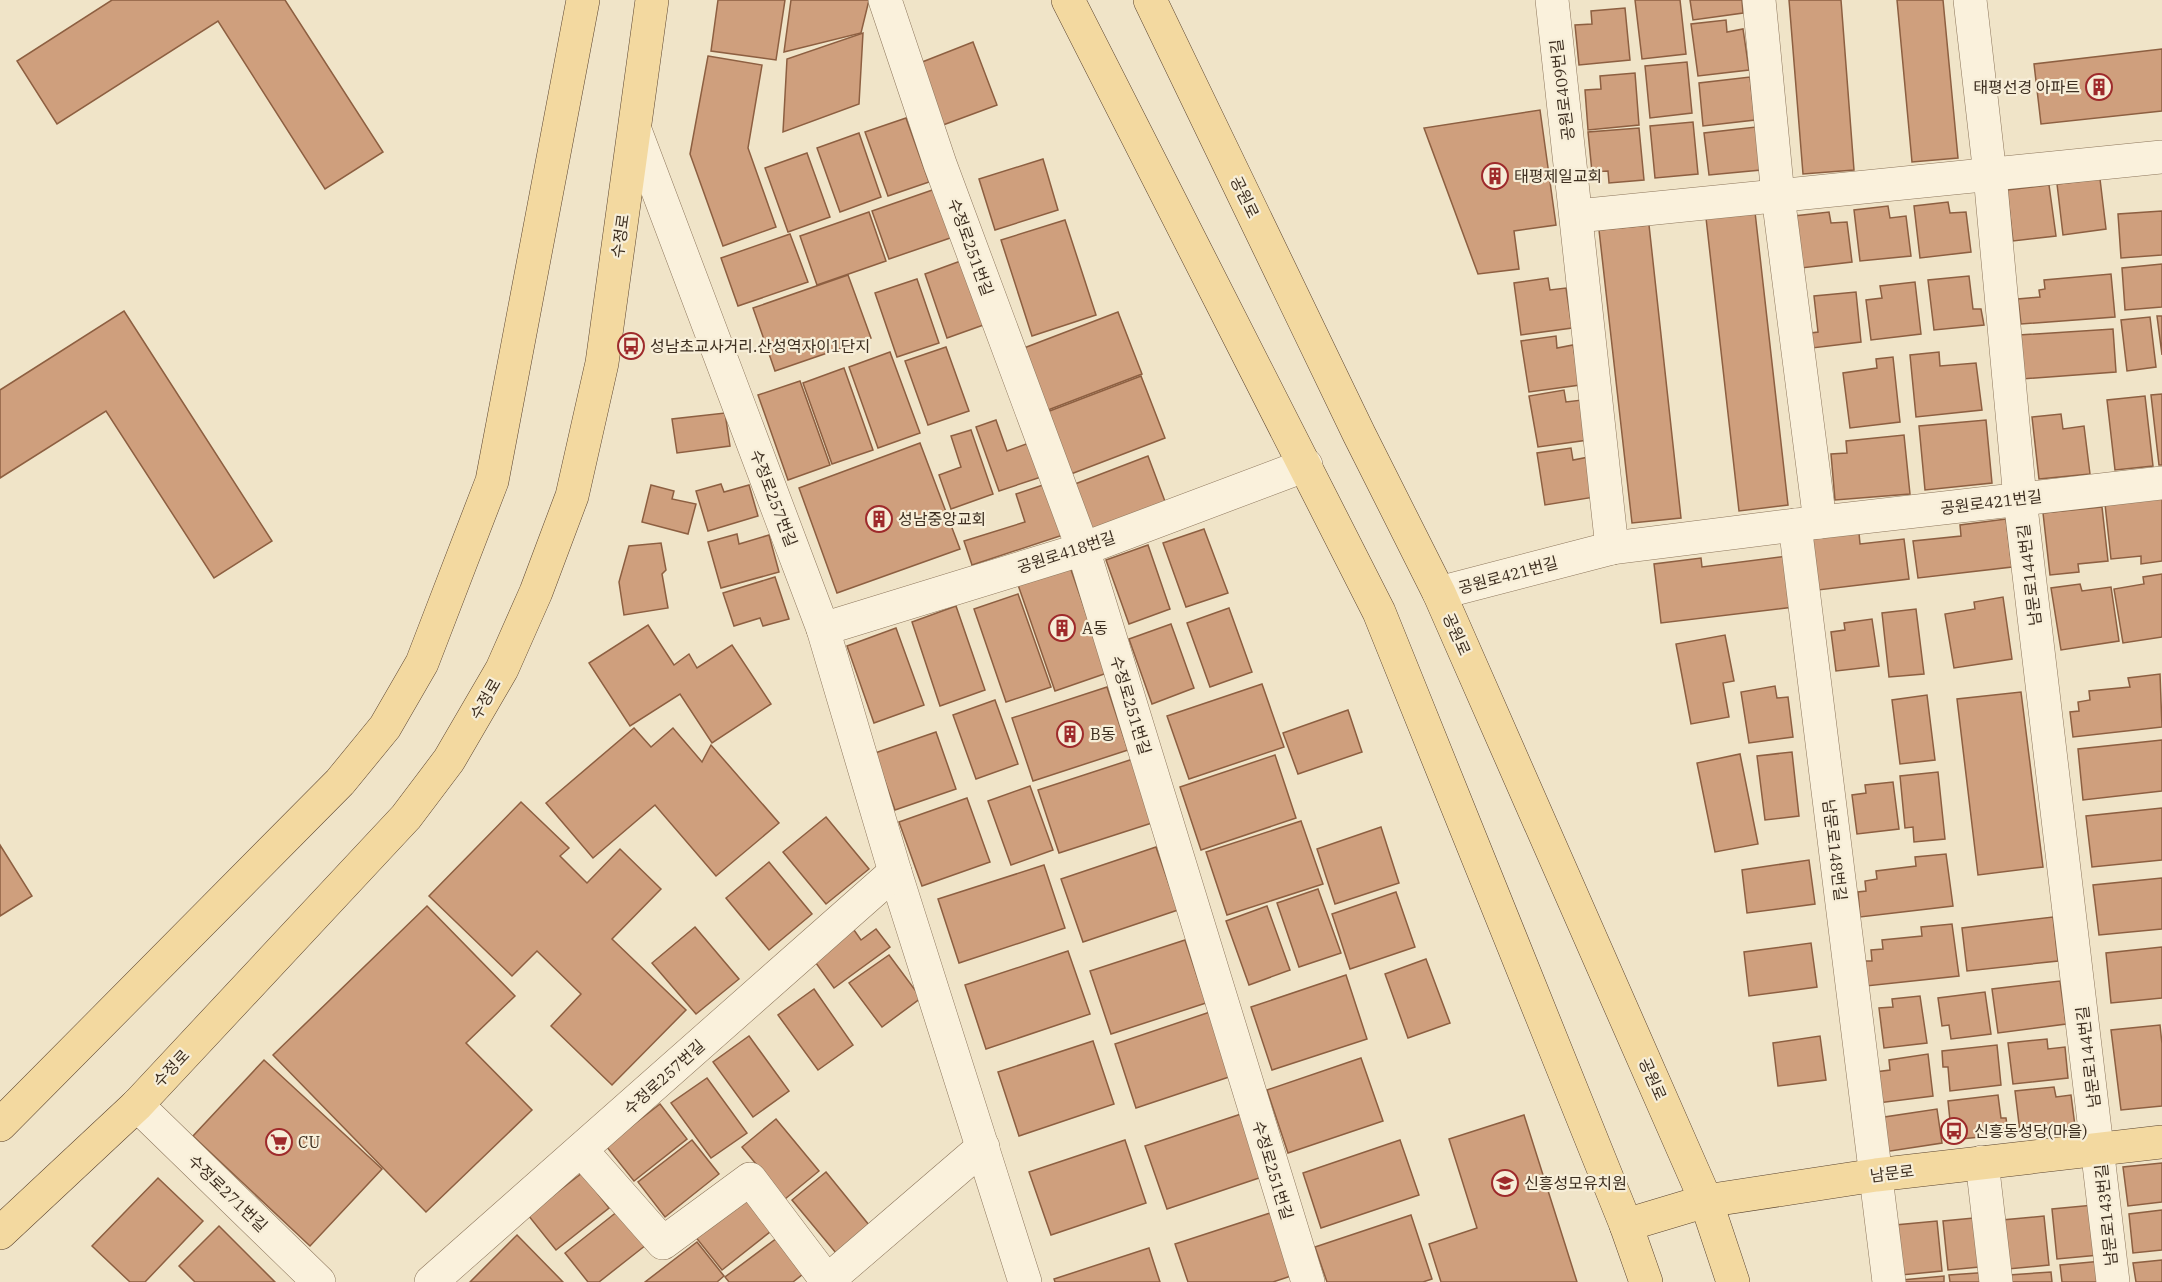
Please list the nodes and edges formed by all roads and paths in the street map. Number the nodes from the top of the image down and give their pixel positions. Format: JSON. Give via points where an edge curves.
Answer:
{"nodes":[{"id":1,"x":583,"y":0,"type":"edge"},
{"id":2,"x":652,"y":0,"type":"edge"},
{"id":3,"x":885,"y":0,"type":"edge"},
{"id":4,"x":1068,"y":0,"type":"edge"},
{"id":5,"x":1150,"y":0,"type":"edge"},
{"id":6,"x":1552,"y":0,"type":"edge"},
{"id":7,"x":1759,"y":0,"type":"edge"},
{"id":8,"x":1970,"y":0,"type":"edge"},
{"id":9,"x":635,"y":130,"type":"junction"},
{"id":10,"x":2162,"y":157,"type":"edge"},
{"id":11,"x":1990,"y":175,"type":"junction"},
{"id":12,"x":1778,"y":196,"type":"junction"},
{"id":13,"x":1577,"y":216,"type":"junction"},
{"id":14,"x":1306,"y":465,"type":"junction"},
{"id":15,"x":2162,"y":483,"type":"edge"},
{"id":16,"x":2020,"y":499,"type":"junction"},
{"id":17,"x":1808,"y":523,"type":"junction"},
{"id":18,"x":1612,"y":548,"type":"junction"},
{"id":19,"x":1083,"y":549,"type":"junction"},
{"id":20,"x":1439,"y":593,"type":"junction"},
{"id":21,"x":823,"y":629,"type":"junction"},
{"id":22,"x":895,"y":872,"type":"junction"},
{"id":23,"x":137,"y":1105,"type":"junction"},
{"id":24,"x":0,"y":1125,"type":"edge"},
{"id":25,"x":2162,"y":1142,"type":"edge"},
{"id":26,"x":983,"y":1147,"type":"junction"},
{"id":27,"x":2098,"y":1148,"type":"junction"},
{"id":28,"x":581,"y":1150,"type":"junction"},
{"id":29,"x":1982,"y":1162,"type":"junction"},
{"id":30,"x":1876,"y":1175,"type":"junction"},
{"id":31,"x":1706,"y":1201,"type":"junction"},
{"id":32,"x":1626,"y":1225,"type":"junction"},
{"id":33,"x":0,"y":1233,"type":"edge"},
{"id":34,"x":319,"y":1282,"type":"edge"},
{"id":35,"x":431,"y":1282,"type":"edge"},
{"id":36,"x":827,"y":1282,"type":"edge"},
{"id":37,"x":1025,"y":1282,"type":"edge"},
{"id":38,"x":1308,"y":1282,"type":"edge"},
{"id":39,"x":1646,"y":1282,"type":"edge"},
{"id":40,"x":1733,"y":1282,"type":"edge"},
{"id":41,"x":1889,"y":1282,"type":"edge"},
{"id":42,"x":1996,"y":1282,"type":"edge"},
{"id":43,"x":2114,"y":1282,"type":"edge"}],
"edges":[{"from":1,"to":24,"type":"main road","via":[[492,481],[422,663],[385,727],[340,782]]},
{"from":2,"to":9,"type":"main road","name":"수정로"},
{"from":3,"to":19,"type":"street","name":"수정로251번길","via":[[940,164]]},
{"from":4,"to":14,"type":"main road"},
{"from":5,"to":20,"type":"main road","name":"공원로"},
{"from":6,"to":13,"type":"street","name":"공원로409번길"},
{"from":7,"to":12,"type":"street"},
{"from":8,"to":11,"type":"street","name":"남문로144번길"},
{"from":9,"to":21,"type":"street","name":"수정로257번길"},
{"from":9,"to":23,"type":"main road","name":"수정로","via":[[602,363],[572,496],[502,669],[449,760],[406,816]]},
{"from":10,"to":11,"type":"street"},
{"from":11,"to":12,"type":"street"},
{"from":11,"to":16,"type":"street","name":"남문로144번길"},
{"from":12,"to":13,"type":"street"},
{"from":12,"to":17,"type":"street"},
{"from":13,"to":18,"type":"street"},
{"from":14,"to":19,"type":"street","name":"공원로418번길"},
{"from":14,"to":32,"type":"main road","via":[[1380,612]]},
{"from":15,"to":16,"type":"street","name":"공원로421번길"},
{"from":16,"to":17,"type":"street","name":"공원로421번길"},
{"from":16,"to":27,"type":"street","name":"남문로144번길"},
{"from":17,"to":18,"type":"street","name":"공원로421번길"},
{"from":17,"to":30,"type":"street","name":"남문로148번길"},
{"from":18,"to":20,"type":"street","name":"공원로421번길"},
{"from":19,"to":21,"type":"street","name":"공원로418번길"},
{"from":19,"to":38,"type":"street","name":"수정로251번길"},
{"from":20,"to":31,"type":"main road","name":"공원로"},
{"from":21,"to":22,"type":"street","name":"수정로257번길"},
{"from":22,"to":26,"type":"street","name":"수정로257번길"},
{"from":22,"to":28,"type":"street","name":"수정로257번길"},
{"from":23,"to":33,"type":"main road","name":"수정로"},
{"from":23,"to":34,"type":"street","name":"수정로271번길"},
{"from":25,"to":27,"type":"main road","name":"남문로"},
{"from":26,"to":36,"type":"street"},
{"from":26,"to":37,"type":"street","name":"수정로257번길"},
{"from":27,"to":29,"type":"main road","name":"남문로"},
{"from":27,"to":43,"type":"street","name":"남문로143번길"},
{"from":28,"to":35,"type":"street","name":"수정로257번길"},
{"from":28,"to":36,"type":"street","via":[[663,1243],[750,1179]]},
{"from":29,"to":30,"type":"main road","name":"남문로"},
{"from":29,"to":42,"type":"street"},
{"from":30,"to":31,"type":"main road","name":"남문로"},
{"from":30,"to":41,"type":"street","name":"남문로148번길"},
{"from":31,"to":32,"type":"main road","name":"남문로"},
{"from":31,"to":40,"type":"main road","name":"공원로"},
{"from":32,"to":39,"type":"main road"}]}
